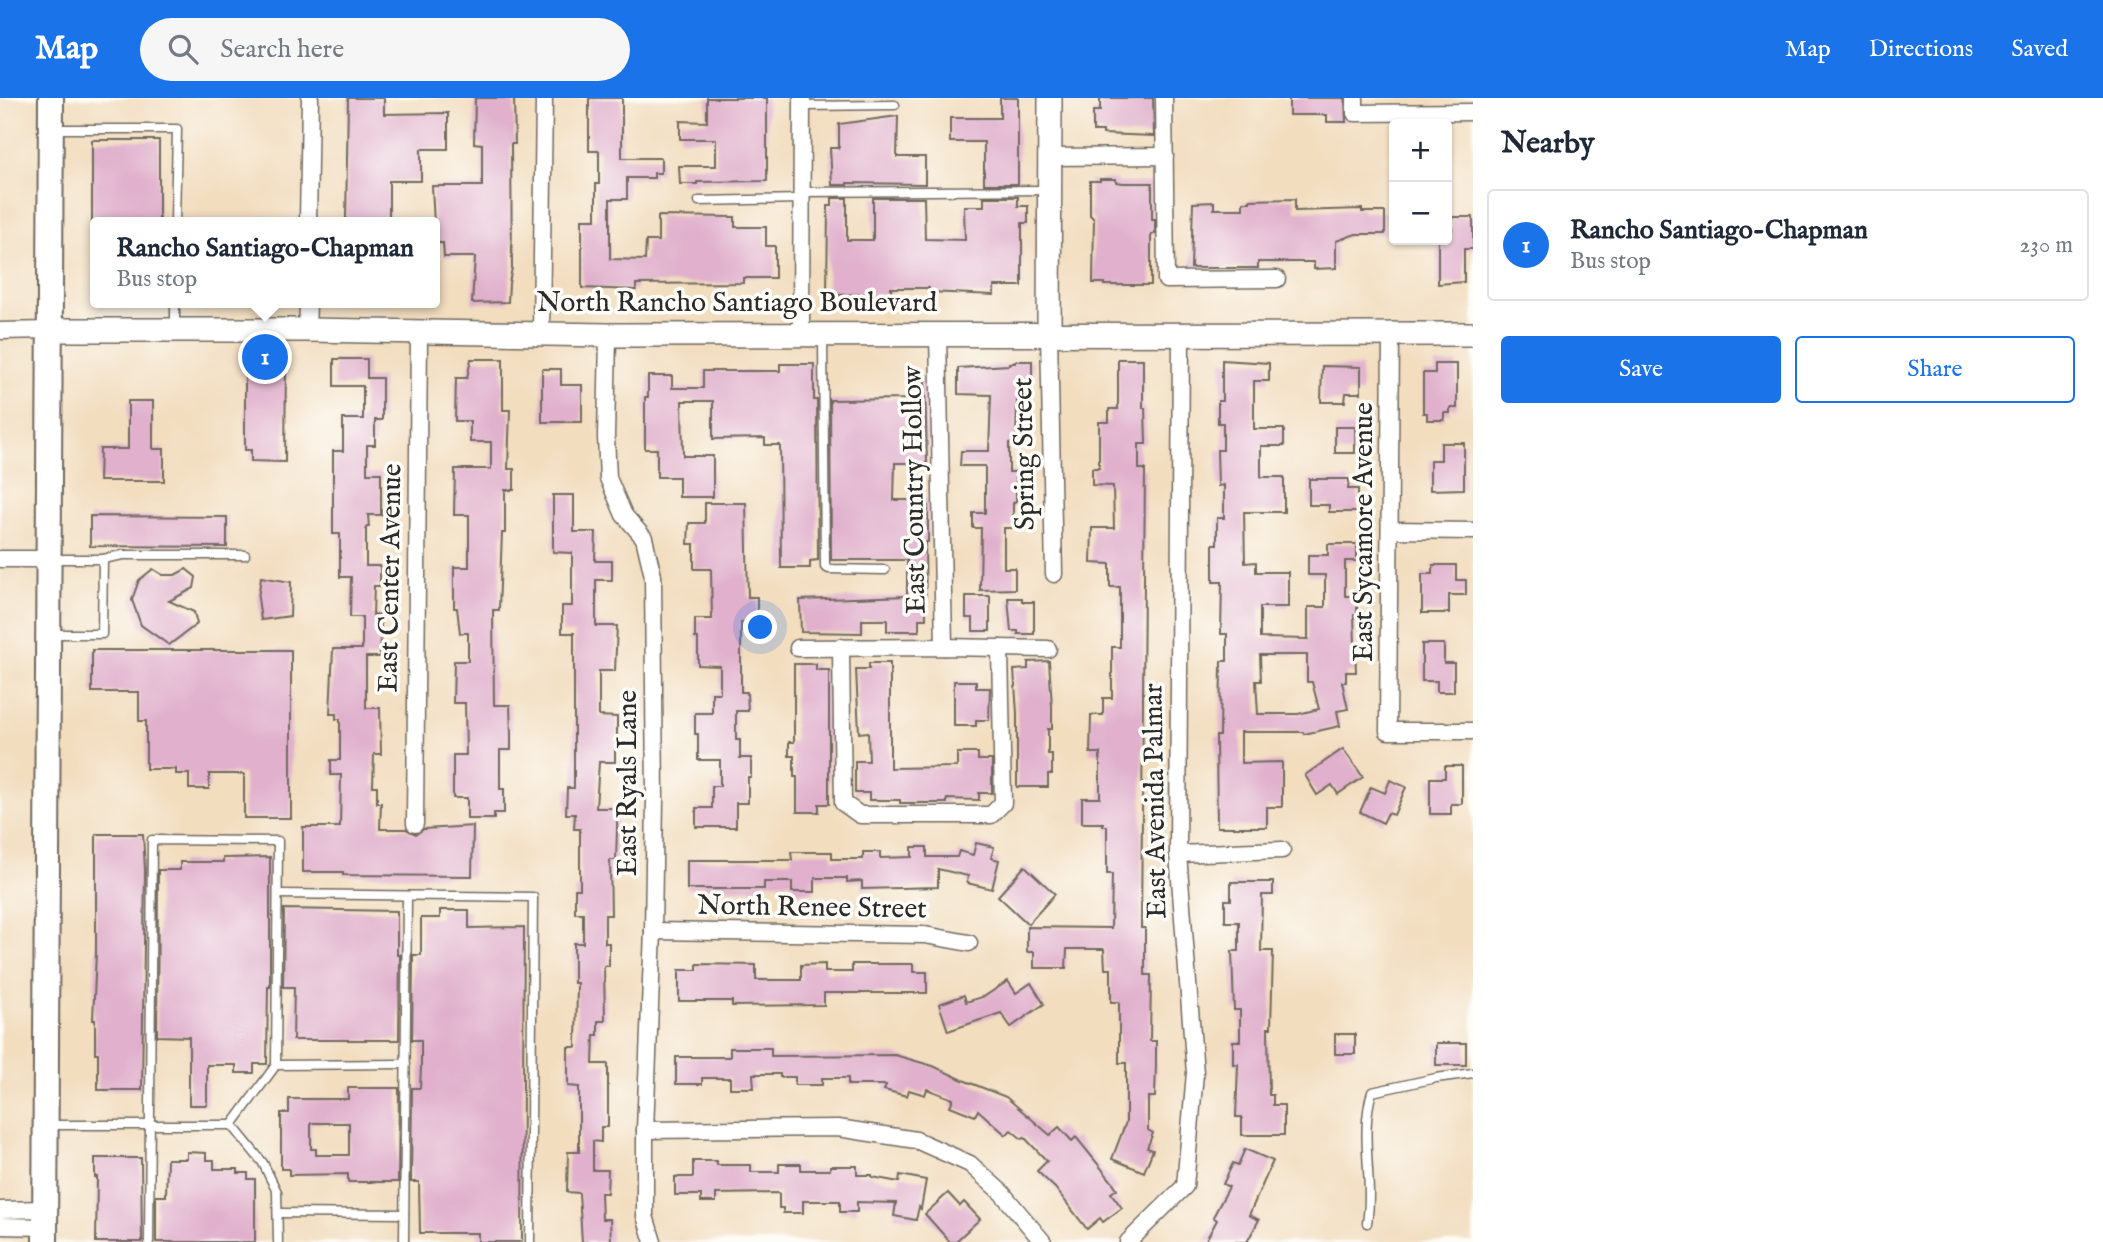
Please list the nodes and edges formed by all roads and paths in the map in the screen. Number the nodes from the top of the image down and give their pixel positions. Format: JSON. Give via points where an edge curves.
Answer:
{"nodes":[{"id":1,"x":51,"y":98,"type":"edge"},
{"id":2,"x":310,"y":98,"type":"edge"},
{"id":3,"x":544,"y":98,"type":"edge"},
{"id":4,"x":1050,"y":98,"type":"edge"},
{"id":5,"x":1164,"y":98,"type":"edge"},
{"id":6,"x":802,"y":102,"type":"edge"},
{"id":7,"x":895,"y":105,"type":"dead end"},
{"id":8,"x":1355,"y":105,"type":"edge"},
{"id":9,"x":1473,"y":112,"type":"edge"},
{"id":10,"x":51,"y":129,"type":"junction"},
{"id":11,"x":1165,"y":156,"type":"junction"},
{"id":12,"x":1049,"y":157,"type":"junction"},
{"id":13,"x":1049,"y":190,"type":"junction"},
{"id":14,"x":801,"y":195,"type":"junction"},
{"id":15,"x":699,"y":201,"type":"dead end"},
{"id":16,"x":176,"y":217,"type":"edge"},
{"id":17,"x":309,"y":217,"type":"edge"},
{"id":18,"x":1277,"y":279,"type":"dead end"},
{"id":19,"x":175,"y":308,"type":"edge"},
{"id":20,"x":308,"y":308,"type":"edge"},
{"id":21,"x":50,"y":330,"type":"junction"},
{"id":22,"x":174,"y":330,"type":"junction"},
{"id":23,"x":307,"y":330,"type":"junction"},
{"id":24,"x":0,"y":331,"type":"edge"},
{"id":25,"x":419,"y":333,"type":"junction"},
{"id":26,"x":541,"y":333,"type":"junction"},
{"id":27,"x":812,"y":333,"type":"junction"},
{"id":28,"x":938,"y":333,"type":"junction"},
{"id":29,"x":1049,"y":334,"type":"junction"},
{"id":30,"x":1181,"y":334,"type":"junction"},
{"id":31,"x":1391,"y":334,"type":"junction"},
{"id":32,"x":1473,"y":334,"type":"edge"},
{"id":33,"x":608,"y":335,"type":"junction"},
{"id":34,"x":1391,"y":530,"type":"junction"},
{"id":35,"x":1473,"y":531,"type":"edge"},
{"id":36,"x":245,"y":555,"type":"dead end"},
{"id":37,"x":0,"y":559,"type":"edge"},
{"id":38,"x":49,"y":559,"type":"junction"},
{"id":39,"x":103,"y":559,"type":"junction"},
{"id":40,"x":885,"y":570,"type":"dead end"},
{"id":41,"x":1054,"y":574,"type":"dead end"},
{"id":42,"x":48,"y":634,"type":"junction"},
{"id":43,"x":944,"y":647,"type":"junction"},
{"id":44,"x":797,"y":648,"type":"dead end"},
{"id":45,"x":841,"y":648,"type":"junction"},
{"id":46,"x":999,"y":648,"type":"junction"},
{"id":47,"x":1048,"y":649,"type":"dead end"},
{"id":48,"x":1473,"y":731,"type":"edge"},
{"id":49,"x":415,"y":824,"type":"dead end"},
{"id":50,"x":1282,"y":850,"type":"dead end"},
{"id":51,"x":1178,"y":854,"type":"junction"},
{"id":52,"x":278,"y":894,"type":"junction"},
{"id":53,"x":407,"y":895,"type":"junction"},
{"id":54,"x":653,"y":931,"type":"junction"},
{"id":55,"x":969,"y":943,"type":"dead end"},
{"id":56,"x":406,"y":1064,"type":"junction"},
{"id":57,"x":276,"y":1065,"type":"junction"},
{"id":58,"x":1473,"y":1073,"type":"edge"},
{"id":59,"x":46,"y":1125,"type":"junction"},
{"id":60,"x":150,"y":1125,"type":"junction"},
{"id":61,"x":232,"y":1125,"type":"junction"},
{"id":62,"x":645,"y":1130,"type":"junction"},
{"id":63,"x":0,"y":1209,"type":"edge"},
{"id":64,"x":278,"y":1213,"type":"junction"},
{"id":65,"x":404,"y":1214,"type":"junction"},
{"id":66,"x":1367,"y":1223,"type":"dead end"},
{"id":67,"x":0,"y":1226,"type":"edge"},
{"id":68,"x":45,"y":1226,"type":"edge"},
{"id":69,"x":1130,"y":1241,"type":"edge"},
{"id":70,"x":149,"y":1242,"type":"edge"},
{"id":71,"x":278,"y":1242,"type":"edge"},
{"id":72,"x":404,"y":1242,"type":"edge"},
{"id":73,"x":530,"y":1242,"type":"edge"},
{"id":74,"x":653,"y":1242,"type":"edge"},
{"id":75,"x":1043,"y":1242,"type":"edge"}],
"edges":[{"from":1,"to":10,"type":"main road"},
{"from":2,"to":17,"type":"street"},
{"from":3,"to":26,"type":"street"},
{"from":4,"to":12,"type":"street"},
{"from":5,"to":11,"type":"street"},
{"from":6,"to":7,"type":"lane"},
{"from":6,"to":14,"type":"street"},
{"from":8,"to":9,"type":"street"},
{"from":10,"to":16,"type":"lane","via":[[177,129]]},
{"from":10,"to":21,"type":"main road"},
{"from":11,"to":12,"type":"street"},
{"from":11,"to":18,"type":"street","via":[[1166,280]]},
{"from":12,"to":13,"type":"street"},
{"from":13,"to":14,"type":"lane"},
{"from":13,"to":29,"type":"street"},
{"from":14,"to":15,"type":"lane"},
{"from":14,"to":27,"type":"street"},
{"from":19,"to":22,"type":"lane"},
{"from":20,"to":23,"type":"street"},
{"from":21,"to":22,"type":"street","name":"North Rancho Santiago Boulevard"},
{"from":21,"to":24,"type":"street","name":"North Rancho Santiago Boulevard"},
{"from":21,"to":38,"type":"main road"},
{"from":22,"to":23,"type":"street","name":"North Rancho Santiago Boulevard"},
{"from":23,"to":25,"type":"street","name":"North Rancho Santiago Boulevard"},
{"from":25,"to":26,"type":"street","name":"North Rancho Santiago Boulevard"},
{"from":25,"to":49,"type":"street","name":"East Center Avenue"},
{"from":26,"to":33,"type":"street","name":"North Rancho Santiago Boulevard"},
{"from":27,"to":28,"type":"street","name":"North Rancho Santiago Boulevard"},
{"from":27,"to":33,"type":"street","name":"North Rancho Santiago Boulevard"},
{"from":27,"to":40,"type":"lane","via":[[825,567]]},
{"from":28,"to":29,"type":"street","name":"North Rancho Santiago Boulevard"},
{"from":28,"to":43,"type":"street","name":"East Country Hollow"},
{"from":29,"to":30,"type":"street","name":"North Rancho Santiago Boulevard"},
{"from":29,"to":41,"type":"street","name":"Spring Street"},
{"from":30,"to":31,"type":"street","name":"North Rancho Santiago Boulevard"},
{"from":30,"to":51,"type":"street","name":"East Avenida Palmar"},
{"from":31,"to":32,"type":"street","name":"North Rancho Santiago Boulevard"},
{"from":31,"to":34,"type":"street","name":"East Sycamore Avenue"},
{"from":33,"to":54,"type":"street","name":"East Ryals Lane","via":[[608,478],[624,515],[644,538],[653,576]]},
{"from":34,"to":35,"type":"street"},
{"from":34,"to":48,"type":"street","name":"East Sycamore Avenue","via":[[1388,731]]},
{"from":36,"to":39,"type":"lane"},
{"from":37,"to":38,"type":"street"},
{"from":38,"to":39,"type":"lane"},
{"from":38,"to":42,"type":"main road"},
{"from":39,"to":42,"type":"lane","via":[[102,634]]},
{"from":42,"to":59,"type":"main road"},
{"from":43,"to":45,"type":"street","name":"East Country Hollow"},
{"from":43,"to":46,"type":"street","name":"East Country Hollow"},
{"from":44,"to":45,"type":"street","name":"East Country Hollow"},
{"from":45,"to":46,"type":"street","via":[[843,803],[860,815],[991,815],[1003,803]]},
{"from":46,"to":47,"type":"street","name":"East Country Hollow"},
{"from":50,"to":51,"type":"street"},
{"from":51,"to":69,"type":"street","name":"East Avenida Palmar","via":[[1195,1073],[1185,1186]]},
{"from":52,"to":53,"type":"lane"},
{"from":52,"to":57,"type":"lane"},
{"from":52,"to":60,"type":"lane","via":[[278,841],[152,840]]},
{"from":53,"to":56,"type":"lane"},
{"from":53,"to":73,"type":"lane","via":[[533,897]]},
{"from":54,"to":55,"type":"street","name":"North Renee Street","via":[[925,935]]},
{"from":54,"to":62,"type":"street","name":"East Ryals Lane"},
{"from":56,"to":57,"type":"lane"},
{"from":56,"to":65,"type":"lane"},
{"from":57,"to":61,"type":"lane"},
{"from":58,"to":66,"type":"lane","via":[[1372,1092],[1366,1124],[1371,1199]]},
{"from":59,"to":60,"type":"lane"},
{"from":59,"to":68,"type":"main road"},
{"from":60,"to":61,"type":"lane"},
{"from":60,"to":70,"type":"lane"},
{"from":61,"to":64,"type":"lane","via":[[267,1170],[277,1192]]},
{"from":62,"to":74,"type":"street","name":"East Ryals Lane","via":[[645,1216]]},
{"from":62,"to":75,"type":"street","via":[[838,1128],[916,1140],[970,1164],[1002,1193]]},
{"from":63,"to":68,"type":"street"},
{"from":64,"to":65,"type":"lane"},
{"from":64,"to":71,"type":"lane"},
{"from":65,"to":72,"type":"lane"},
{"from":67,"to":68,"type":"street"}]}
